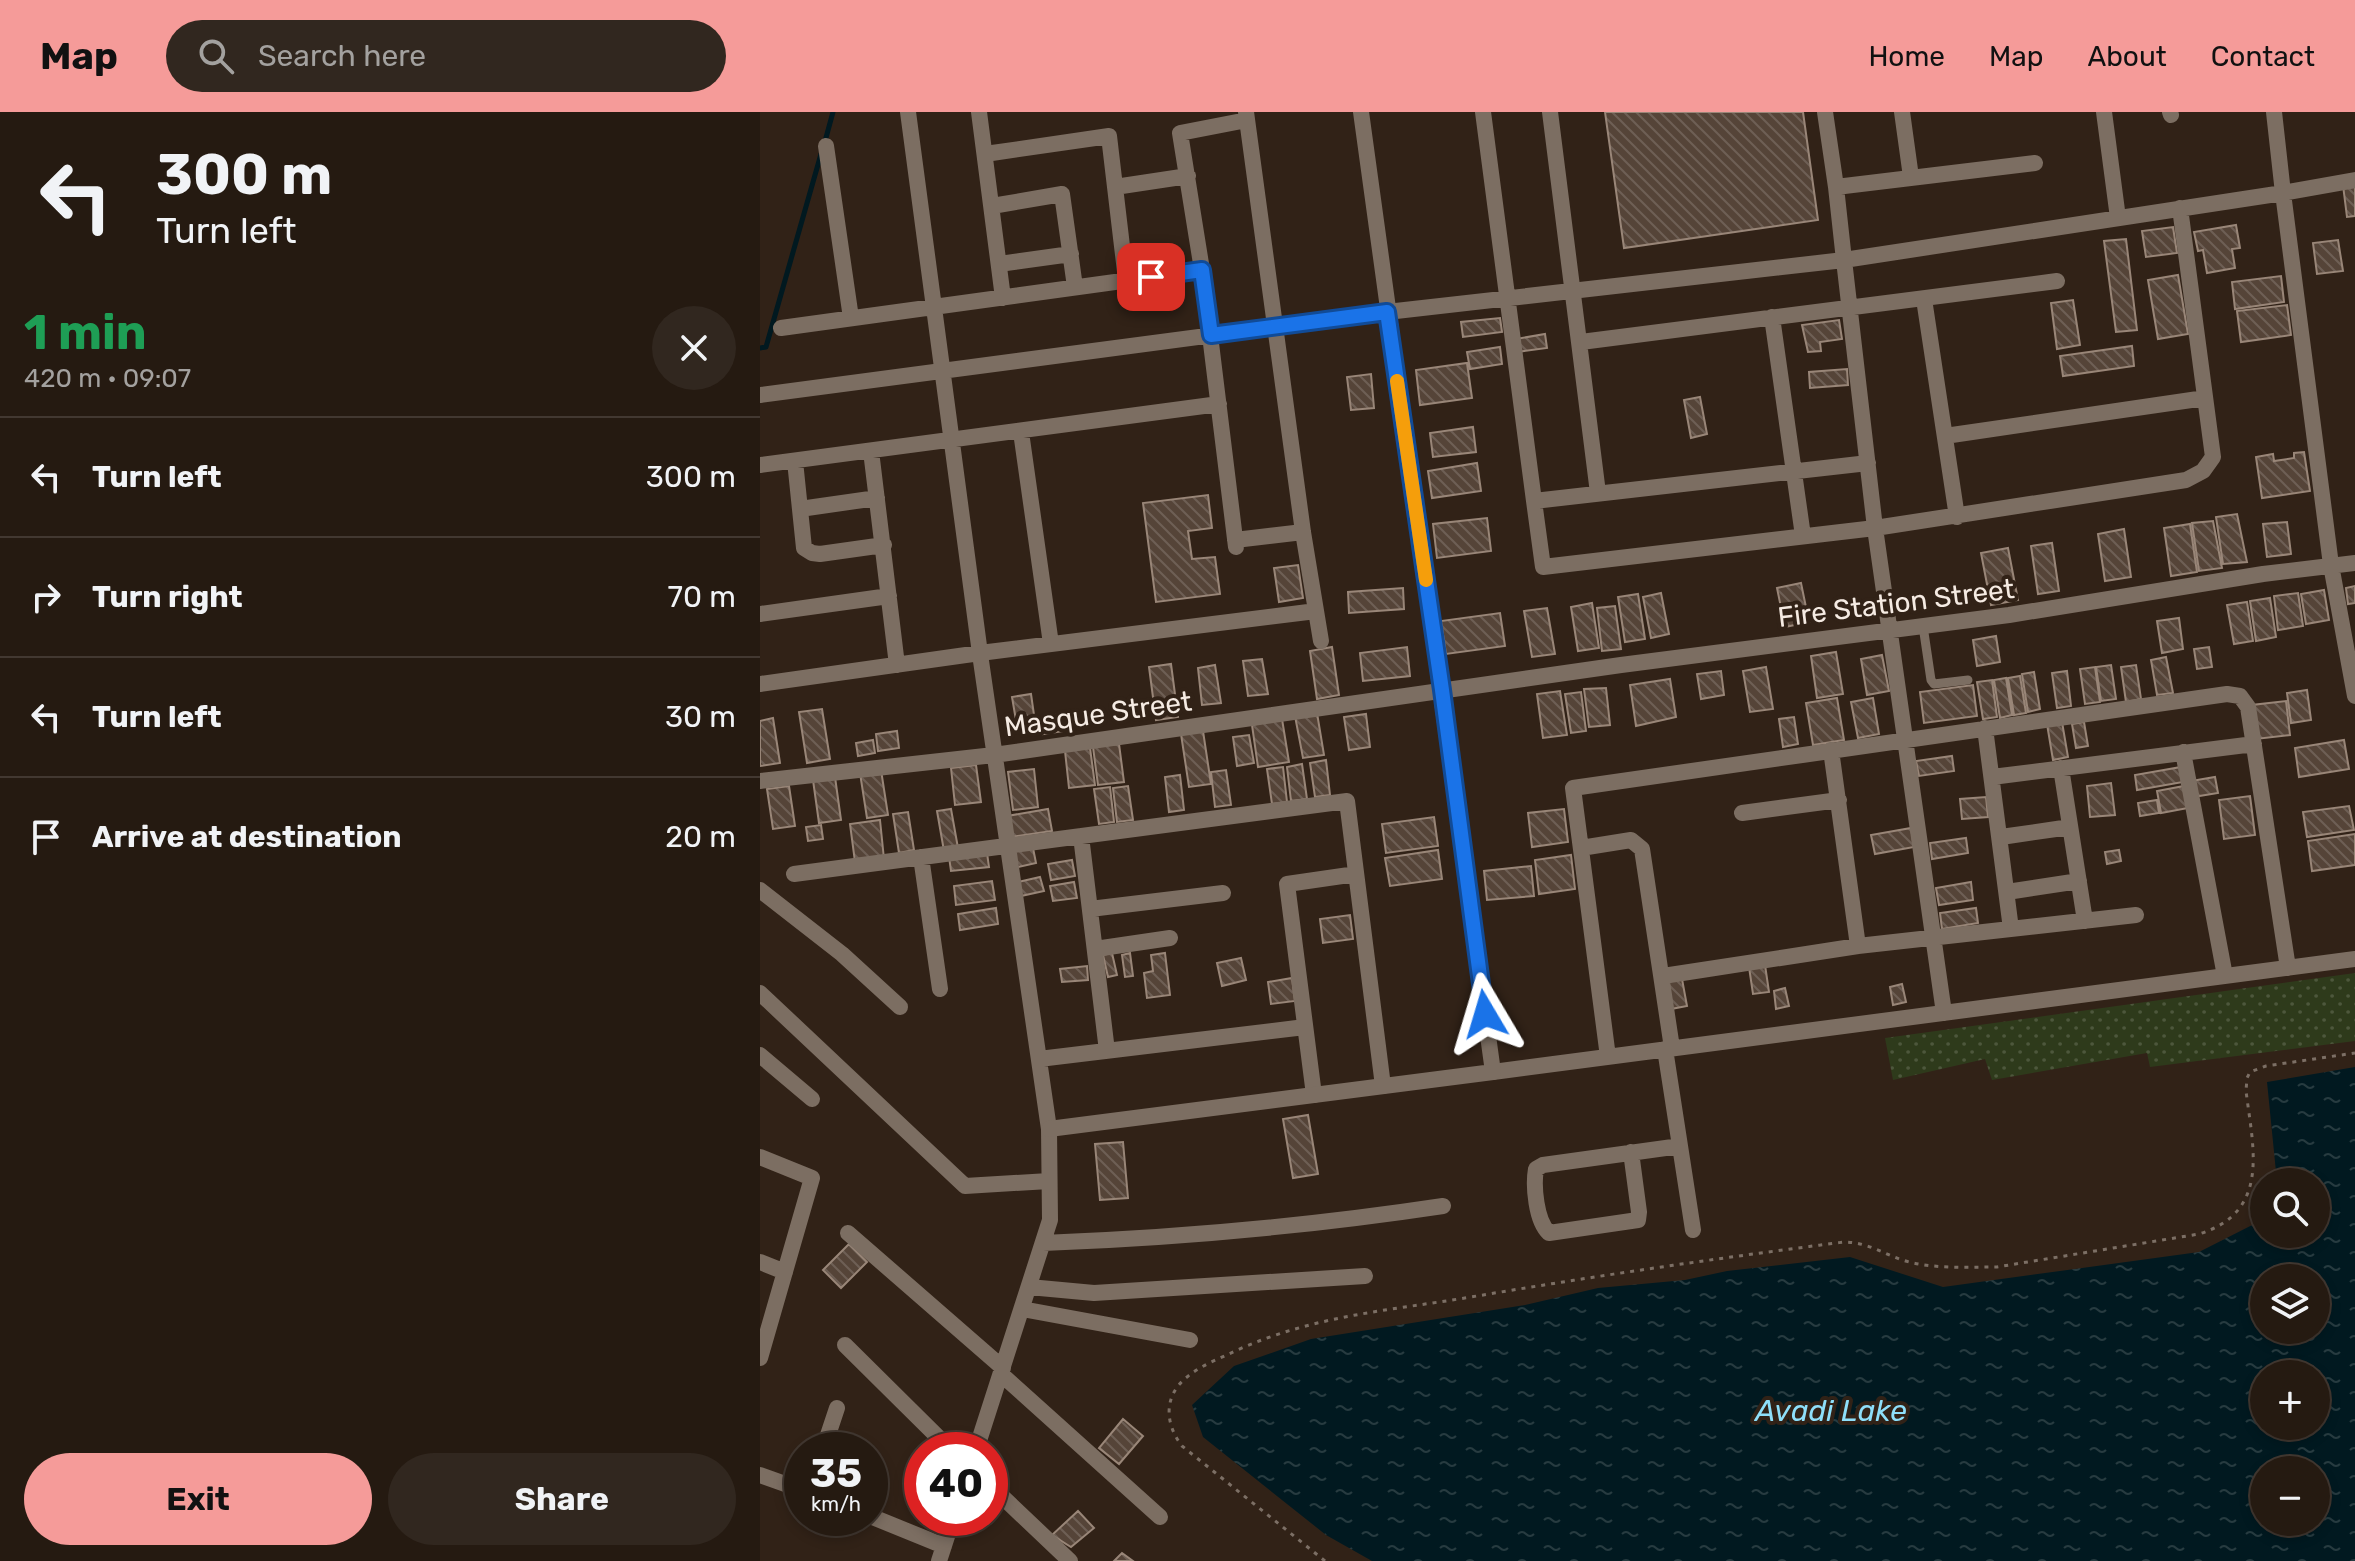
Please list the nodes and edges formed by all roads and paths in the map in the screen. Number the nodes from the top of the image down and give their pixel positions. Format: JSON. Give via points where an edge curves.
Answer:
{"nodes":[{"id":1,"x":908,"y":112,"type":"edge"},
{"id":2,"x":979,"y":112,"type":"edge"},
{"id":3,"x":1361,"y":112,"type":"edge"},
{"id":4,"x":1483,"y":112,"type":"edge"},
{"id":5,"x":1550,"y":112,"type":"edge"},
{"id":6,"x":1825,"y":112,"type":"edge"},
{"id":7,"x":1902,"y":112,"type":"edge"},
{"id":8,"x":2104,"y":112,"type":"edge"},
{"id":9,"x":2274,"y":112,"type":"edge"},
{"id":10,"x":1246,"y":116,"type":"edge"},
{"id":11,"x":826,"y":146,"type":"dead end"},
{"id":12,"x":985,"y":154,"type":"junction"},
{"id":13,"x":2035,"y":163,"type":"dead end"},
{"id":14,"x":1188,"y":176,"type":"junction"},
{"id":15,"x":1911,"y":177,"type":"junction"},
{"id":16,"x":2355,"y":180,"type":"edge"},
{"id":17,"x":1115,"y":187,"type":"junction"},
{"id":18,"x":1836,"y":187,"type":"junction"},
{"id":19,"x":2283,"y":193,"type":"junction"},
{"id":20,"x":992,"y":206,"type":"junction"},
{"id":21,"x":2180,"y":208,"type":"junction"},
{"id":22,"x":2118,"y":218,"type":"junction"},
{"id":23,"x":1071,"y":254,"type":"junction"},
{"id":24,"x":1844,"y":260,"type":"junction"},
{"id":25,"x":999,"y":264,"type":"junction"},
{"id":26,"x":1202,"y":270,"type":"junction"},
{"id":27,"x":1126,"y":280,"type":"junction"},
{"id":28,"x":2057,"y":281,"type":"dead end"},
{"id":29,"x":1075,"y":287,"type":"junction"},
{"id":30,"x":1574,"y":290,"type":"junction"},
{"id":31,"x":1003,"y":298,"type":"junction"},
{"id":32,"x":1509,"y":298,"type":"junction"},
{"id":33,"x":1924,"y":299,"type":"junction"},
{"id":34,"x":934,"y":307,"type":"junction"},
{"id":35,"x":1849,"y":308,"type":"junction"},
{"id":36,"x":1387,"y":312,"type":"junction"},
{"id":37,"x":1772,"y":317,"type":"junction"},
{"id":38,"x":851,"y":318,"type":"junction"},
{"id":39,"x":1275,"y":326,"type":"junction"},
{"id":40,"x":781,"y":328,"type":"dead end"},
{"id":41,"x":1211,"y":335,"type":"junction"},
{"id":42,"x":1581,"y":342,"type":"junction"},
{"id":43,"x":942,"y":371,"type":"junction"},
{"id":44,"x":760,"y":395,"type":"edge"},
{"id":45,"x":2205,"y":398,"type":"junction"},
{"id":46,"x":1219,"y":404,"type":"junction"},
{"id":47,"x":1021,"y":432,"type":"junction"},
{"id":48,"x":1945,"y":436,"type":"junction"},
{"id":49,"x":951,"y":441,"type":"junction"},
{"id":50,"x":871,"y":451,"type":"junction"},
{"id":51,"x":795,"y":461,"type":"junction"},
{"id":52,"x":1868,"y":463,"type":"junction"},
{"id":53,"x":760,"y":465,"type":"edge"},
{"id":54,"x":1795,"y":470,"type":"junction"},
{"id":55,"x":1598,"y":493,"type":"junction"},
{"id":56,"x":877,"y":498,"type":"junction"},
{"id":57,"x":1534,"y":501,"type":"junction"},
{"id":58,"x":800,"y":509,"type":"junction"},
{"id":59,"x":1957,"y":517,"type":"junction"},
{"id":60,"x":1875,"y":528,"type":"junction"},
{"id":61,"x":1303,"y":532,"type":"junction"},
{"id":62,"x":1803,"y":536,"type":"junction"},
{"id":63,"x":884,"y":545,"type":"junction"},
{"id":64,"x":2355,"y":563,"type":"edge"},
{"id":65,"x":2331,"y":565,"type":"junction"},
{"id":66,"x":889,"y":596,"type":"junction"},
{"id":67,"x":1316,"y":611,"type":"junction"},
{"id":68,"x":760,"y":614,"type":"edge"},
{"id":69,"x":1923,"y":626,"type":"junction"},
{"id":70,"x":1891,"y":630,"type":"junction"},
{"id":71,"x":1321,"y":641,"type":"dead end"},
{"id":72,"x":1051,"y":644,"type":"junction"},
{"id":73,"x":980,"y":653,"type":"junction"},
{"id":74,"x":897,"y":665,"type":"junction"},
{"id":75,"x":1968,"y":680,"type":"dead end"},
{"id":76,"x":760,"y":684,"type":"edge"},
{"id":77,"x":1442,"y":690,"type":"junction"},
{"id":78,"x":2355,"y":696,"type":"edge"},
{"id":79,"x":1985,"y":728,"type":"junction"},
{"id":80,"x":1906,"y":740,"type":"junction"},
{"id":81,"x":2254,"y":744,"type":"junction"},
{"id":82,"x":1831,"y":750,"type":"junction"},
{"id":83,"x":2183,"y":752,"type":"junction"},
{"id":84,"x":994,"y":755,"type":"junction"},
{"id":85,"x":2061,"y":768,"type":"junction"},
{"id":86,"x":1992,"y":777,"type":"junction"},
{"id":87,"x":760,"y":781,"type":"edge"},
{"id":88,"x":1839,"y":800,"type":"junction"},
{"id":89,"x":1742,"y":813,"type":"dead end"},
{"id":90,"x":2070,"y":827,"type":"junction"},
{"id":91,"x":1081,"y":836,"type":"junction"},
{"id":92,"x":2001,"y":837,"type":"junction"},
{"id":93,"x":1008,"y":845,"type":"junction"},
{"id":94,"x":1581,"y":848,"type":"junction"},
{"id":95,"x":921,"y":857,"type":"junction"},
{"id":96,"x":794,"y":874,"type":"dead end"},
{"id":97,"x":1356,"y":874,"type":"junction"},
{"id":98,"x":2079,"y":881,"type":"junction"},
{"id":99,"x":760,"y":890,"type":"edge"},
{"id":100,"x":2007,"y":892,"type":"junction"},
{"id":101,"x":1223,"y":893,"type":"dead end"},
{"id":102,"x":1090,"y":909,"type":"junction"},
{"id":103,"x":2136,"y":915,"type":"dead end"},
{"id":104,"x":2085,"y":921,"type":"junction"},
{"id":105,"x":2011,"y":929,"type":"junction"},
{"id":106,"x":1170,"y":938,"type":"dead end"},
{"id":107,"x":1934,"y":938,"type":"junction"},
{"id":108,"x":1858,"y":946,"type":"junction"},
{"id":109,"x":1095,"y":949,"type":"junction"},
{"id":110,"x":2355,"y":959,"type":"edge"},
{"id":111,"x":2288,"y":968,"type":"junction"},
{"id":112,"x":1663,"y":976,"type":"junction"},
{"id":113,"x":2225,"y":976,"type":"junction"},
{"id":114,"x":940,"y":989,"type":"dead end"},
{"id":115,"x":760,"y":993,"type":"edge"},
{"id":116,"x":900,"y":1007,"type":"dead end"},
{"id":117,"x":1944,"y":1013,"type":"junction"},
{"id":118,"x":1305,"y":1027,"type":"junction"},
{"id":119,"x":1668,"y":1049,"type":"junction"},
{"id":120,"x":1107,"y":1051,"type":"junction"},
{"id":121,"x":2355,"y":1053,"type":"edge"},
{"id":122,"x":760,"y":1055,"type":"edge"},
{"id":123,"x":1608,"y":1057,"type":"junction"},
{"id":124,"x":1039,"y":1059,"type":"junction"},
{"id":125,"x":1493,"y":1072,"type":"junction"},
{"id":126,"x":1383,"y":1086,"type":"junction"},
{"id":127,"x":1314,"y":1095,"type":"junction"},
{"id":128,"x":812,"y":1099,"type":"dead end"},
{"id":129,"x":1049,"y":1129,"type":"junction"},
{"id":130,"x":1680,"y":1146,"type":"junction"},
{"id":131,"x":1631,"y":1152,"type":"junction"},
{"id":132,"x":760,"y":1157,"type":"edge"},
{"id":133,"x":1049,"y":1181,"type":"junction"},
{"id":134,"x":1443,"y":1206,"type":"dead end"},
{"id":135,"x":1693,"y":1230,"type":"dead end"},
{"id":136,"x":848,"y":1233,"type":"dead end"},
{"id":137,"x":1043,"y":1243,"type":"junction"},
{"id":138,"x":760,"y":1262,"type":"edge"},
{"id":139,"x":785,"y":1272,"type":"junction"},
{"id":140,"x":1365,"y":1276,"type":"dead end"},
{"id":141,"x":1029,"y":1287,"type":"junction"},
{"id":142,"x":1022,"y":1309,"type":"junction"},
{"id":143,"x":1190,"y":1340,"type":"dead end"},
{"id":144,"x":845,"y":1345,"type":"dead end"},
{"id":145,"x":760,"y":1358,"type":"edge"},
{"id":146,"x":1002,"y":1371,"type":"junction"},
{"id":147,"x":837,"y":1408,"type":"dead end"},
{"id":148,"x":829,"y":1432,"type":"edge"},
{"id":149,"x":933,"y":1432,"type":"edge"},
{"id":150,"x":982,"y":1432,"type":"edge"},
{"id":151,"x":760,"y":1475,"type":"edge"},
{"id":152,"x":784,"y":1484,"type":"edge"},
{"id":153,"x":1008,"y":1502,"type":"edge"},
{"id":154,"x":1160,"y":1517,"type":"dead end"},
{"id":155,"x":888,"y":1526,"type":"edge"},
{"id":156,"x":941,"y":1554,"type":"edge"},
{"id":157,"x":1070,"y":1561,"type":"edge"},
{"id":158,"x":1325,"y":1561,"type":"edge"}],
"edges":[{"from":1,"to":34,"type":"street"},
{"from":2,"to":12,"type":"street"},
{"from":3,"to":36,"type":"street"},
{"from":4,"to":32,"type":"street"},
{"from":5,"to":30,"type":"street"},
{"from":6,"to":18,"type":"street"},
{"from":7,"to":15,"type":"street"},
{"from":8,"to":22,"type":"street"},
{"from":9,"to":19,"type":"street"},
{"from":10,"to":14,"type":"street","via":[[1180,133]]},
{"from":10,"to":39,"type":"street"},
{"from":11,"to":38,"type":"street"},
{"from":12,"to":17,"type":"street","via":[[1109,136]]},
{"from":12,"to":20,"type":"street"},
{"from":13,"to":15,"type":"street"},
{"from":14,"to":17,"type":"street"},
{"from":14,"to":26,"type":"street"},
{"from":15,"to":18,"type":"street"},
{"from":16,"to":19,"type":"street"},
{"from":17,"to":27,"type":"street"},
{"from":18,"to":24,"type":"street"},
{"from":19,"to":21,"type":"street"},
{"from":19,"to":65,"type":"street"},
{"from":20,"to":23,"type":"street","via":[[1062,194]]},
{"from":20,"to":25,"type":"street"},
{"from":21,"to":22,"type":"street"},
{"from":21,"to":45,"type":"street"},
{"from":22,"to":24,"type":"street"},
{"from":23,"to":25,"type":"street"},
{"from":23,"to":29,"type":"street"},
{"from":24,"to":30,"type":"street"},
{"from":24,"to":35,"type":"street"},
{"from":25,"to":31,"type":"street"},
{"from":26,"to":27,"type":"street"},
{"from":26,"to":41,"type":"street"},
{"from":27,"to":29,"type":"street"},
{"from":28,"to":33,"type":"street"},
{"from":29,"to":31,"type":"street"},
{"from":30,"to":32,"type":"street"},
{"from":30,"to":42,"type":"street"},
{"from":31,"to":34,"type":"street"},
{"from":32,"to":36,"type":"street"},
{"from":32,"to":57,"type":"street"},
{"from":33,"to":35,"type":"street"},
{"from":33,"to":48,"type":"street"},
{"from":34,"to":38,"type":"street"},
{"from":34,"to":43,"type":"street"},
{"from":35,"to":37,"type":"street"},
{"from":35,"to":52,"type":"street"},
{"from":36,"to":39,"type":"street"},
{"from":36,"to":77,"type":"street"},
{"from":37,"to":42,"type":"street"},
{"from":37,"to":54,"type":"street"},
{"from":38,"to":40,"type":"street"},
{"from":39,"to":41,"type":"street"},
{"from":39,"to":61,"type":"street"},
{"from":41,"to":43,"type":"street"},
{"from":41,"to":46,"type":"street"},
{"from":42,"to":55,"type":"street"},
{"from":43,"to":44,"type":"street"},
{"from":43,"to":49,"type":"street"},
{"from":45,"to":48,"type":"street"},
{"from":45,"to":59,"type":"street","via":[[2213,457],[2203,471],[2186,480]]},
{"from":46,"to":47,"type":"street"},
{"from":46,"to":61,"type":"street","via":[[1236,544]]},
{"from":47,"to":49,"type":"street"},
{"from":47,"to":72,"type":"street"},
{"from":48,"to":59,"type":"street"},
{"from":49,"to":50,"type":"street"},
{"from":49,"to":73,"type":"street"},
{"from":50,"to":51,"type":"street"},
{"from":50,"to":56,"type":"street"},
{"from":51,"to":53,"type":"street"},
{"from":51,"to":58,"type":"street"},
{"from":52,"to":54,"type":"street"},
{"from":52,"to":60,"type":"street"},
{"from":54,"to":55,"type":"street"},
{"from":54,"to":62,"type":"street"},
{"from":55,"to":57,"type":"street"},
{"from":56,"to":58,"type":"street"},
{"from":56,"to":63,"type":"street"},
{"from":57,"to":62,"type":"street","via":[[1543,567]]},
{"from":58,"to":63,"type":"street","via":[[804,548],[812,553]]},
{"from":59,"to":60,"type":"street"},
{"from":60,"to":62,"type":"street"},
{"from":60,"to":70,"type":"street"},
{"from":61,"to":67,"type":"street"},
{"from":63,"to":66,"type":"street"},
{"from":64,"to":65,"type":"street","name":"Fire Station Street"},
{"from":65,"to":69,"type":"street","name":"Fire Station Street"},
{"from":65,"to":78,"type":"street"},
{"from":66,"to":68,"type":"street"},
{"from":66,"to":74,"type":"street"},
{"from":67,"to":71,"type":"street"},
{"from":67,"to":72,"type":"street"},
{"from":69,"to":70,"type":"street","name":"Fire Station Street"},
{"from":69,"to":75,"type":"lane","via":[[1934,684]]},
{"from":70,"to":77,"type":"street","name":"Fire Station Street"},
{"from":70,"to":80,"type":"street"},
{"from":72,"to":73,"type":"street"},
{"from":73,"to":74,"type":"street"},
{"from":73,"to":84,"type":"street"},
{"from":74,"to":76,"type":"street"},
{"from":77,"to":84,"type":"street","name":"Masque Street"},
{"from":77,"to":125,"type":"street"},
{"from":79,"to":80,"type":"street"},
{"from":79,"to":81,"type":"street","via":[[2227,694],[2240,696],[2248,707]]},
{"from":79,"to":86,"type":"street"},
{"from":80,"to":82,"type":"street"},
{"from":80,"to":107,"type":"street"},
{"from":81,"to":83,"type":"street"},
{"from":81,"to":111,"type":"street"},
{"from":82,"to":88,"type":"street"},
{"from":82,"to":94,"type":"street","via":[[1573,788]]},
{"from":83,"to":85,"type":"street"},
{"from":83,"to":113,"type":"street"},
{"from":84,"to":87,"type":"street","name":"Masque Street"},
{"from":84,"to":93,"type":"street"},
{"from":85,"to":86,"type":"street"},
{"from":85,"to":90,"type":"street"},
{"from":86,"to":92,"type":"street"},
{"from":88,"to":89,"type":"street"},
{"from":88,"to":108,"type":"street"},
{"from":90,"to":92,"type":"street"},
{"from":90,"to":98,"type":"street"},
{"from":91,"to":93,"type":"street"},
{"from":91,"to":97,"type":"street","via":[[1347,801]]},
{"from":91,"to":102,"type":"street"},
{"from":92,"to":100,"type":"street"},
{"from":93,"to":95,"type":"street"},
{"from":93,"to":124,"type":"street"},
{"from":94,"to":112,"type":"street","via":[[1631,840],[1642,849]]},
{"from":94,"to":123,"type":"street"},
{"from":95,"to":96,"type":"street"},
{"from":95,"to":114,"type":"street"},
{"from":97,"to":118,"type":"street","via":[[1287,884]]},
{"from":97,"to":126,"type":"street"},
{"from":98,"to":100,"type":"street"},
{"from":98,"to":104,"type":"street"},
{"from":99,"to":116,"type":"street"},
{"from":100,"to":105,"type":"street"},
{"from":101,"to":102,"type":"street"},
{"from":102,"to":109,"type":"street"},
{"from":103,"to":104,"type":"street"},
{"from":104,"to":105,"type":"street"},
{"from":105,"to":107,"type":"street"},
{"from":106,"to":109,"type":"street"},
{"from":107,"to":108,"type":"street"},
{"from":107,"to":117,"type":"street"},
{"from":108,"to":112,"type":"street"},
{"from":109,"to":120,"type":"street"},
{"from":110,"to":111,"type":"street"},
{"from":111,"to":113,"type":"street"},
{"from":112,"to":119,"type":"street"},
{"from":113,"to":117,"type":"street"},
{"from":115,"to":133,"type":"street","via":[[965,1186]]},
{"from":117,"to":119,"type":"street"},
{"from":118,"to":120,"type":"street"},
{"from":118,"to":127,"type":"street"},
{"from":119,"to":123,"type":"street"},
{"from":119,"to":130,"type":"street"},
{"from":120,"to":124,"type":"street"},
{"from":121,"to":158,"type":"path","via":[[2250,1072],[2246,1091],[2255,1174],[2231,1218],[2199,1234],[1983,1267],[1910,1262],[1869,1245],[1844,1242],[1525,1287],[1297,1327],[1185,1378],[1169,1404],[1173,1433],[1182,1446]]},
{"from":122,"to":128,"type":"street"},
{"from":123,"to":125,"type":"street"},
{"from":124,"to":129,"type":"street"},
{"from":125,"to":126,"type":"street"},
{"from":126,"to":127,"type":"street"},
{"from":127,"to":129,"type":"street"},
{"from":129,"to":133,"type":"street"},
{"from":130,"to":131,"type":"street"},
{"from":130,"to":135,"type":"street"},
{"from":131,"to":131,"type":"street","via":[[1536,1169],[1543,1228],[1549,1233],[1638,1220]]},
{"from":132,"to":139,"type":"street","via":[[812,1178]]},
{"from":133,"to":137,"type":"street","via":[[1050,1220]]},
{"from":134,"to":137,"type":"street","via":[[1337,1222]]},
{"from":136,"to":146,"type":"street"},
{"from":137,"to":141,"type":"street"},
{"from":138,"to":139,"type":"street"},
{"from":139,"to":145,"type":"street"},
{"from":140,"to":141,"type":"street","via":[[1094,1293]]},
{"from":141,"to":142,"type":"street"},
{"from":142,"to":143,"type":"street"},
{"from":142,"to":146,"type":"street"},
{"from":144,"to":149,"type":"street"},
{"from":146,"to":150,"type":"street"},
{"from":146,"to":154,"type":"street"},
{"from":147,"to":148,"type":"street"},
{"from":151,"to":152,"type":"street"},
{"from":153,"to":157,"type":"street"},
{"from":155,"to":156,"type":"street"}]}
